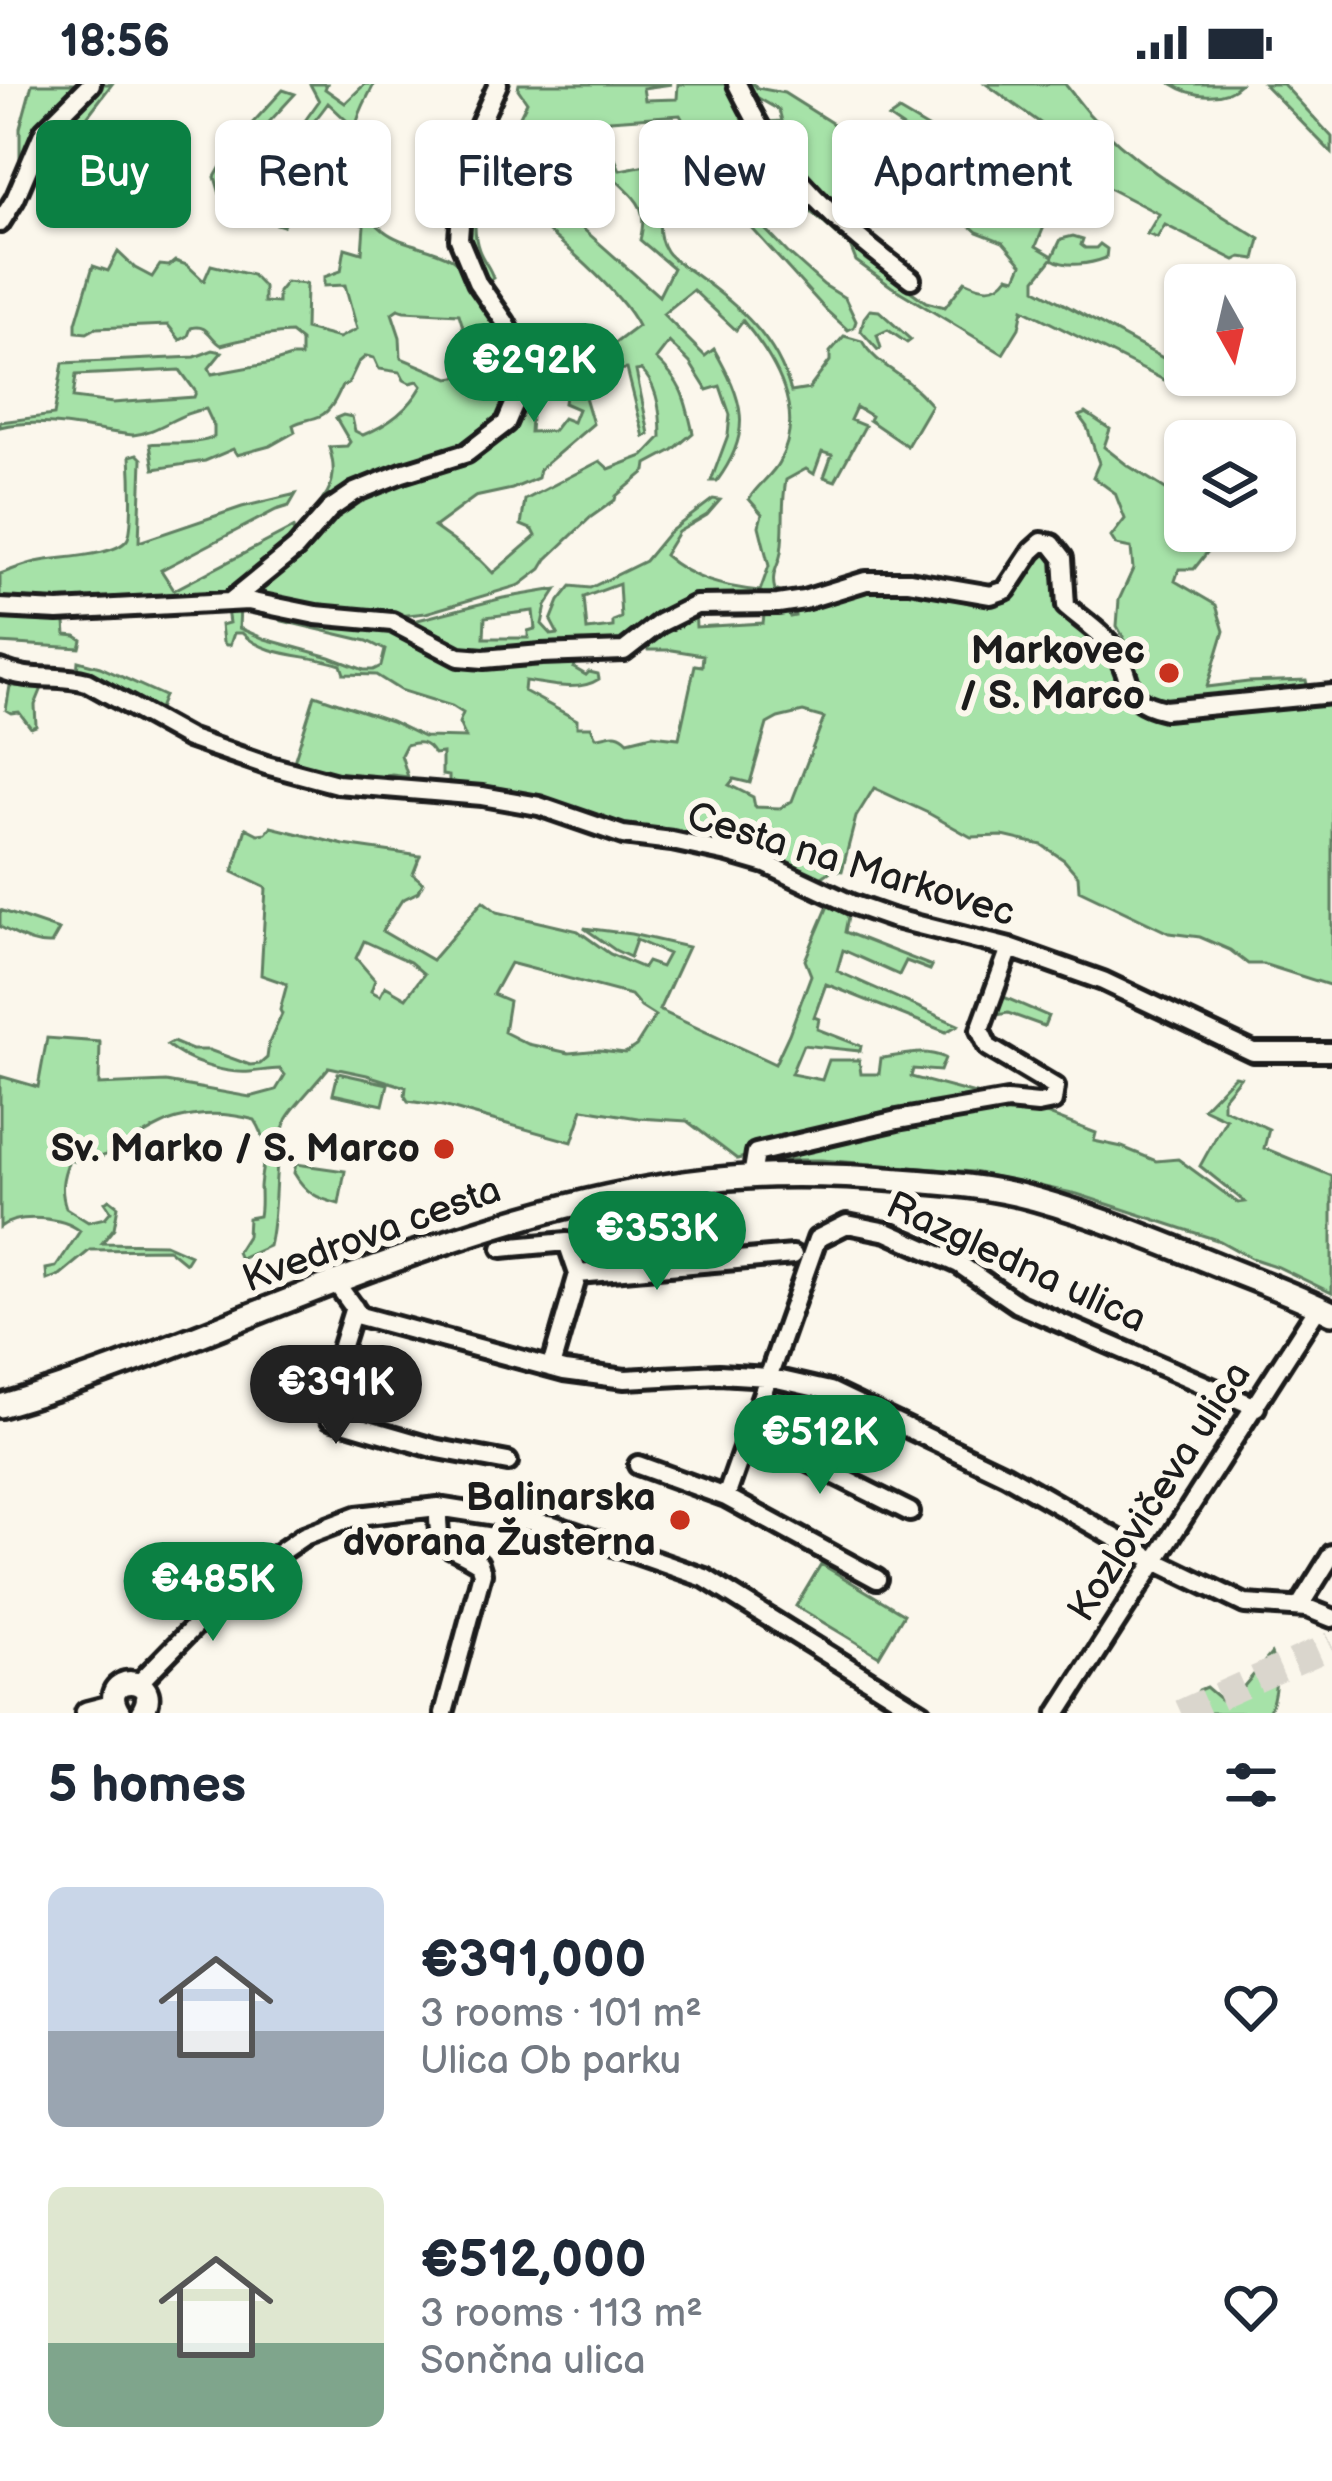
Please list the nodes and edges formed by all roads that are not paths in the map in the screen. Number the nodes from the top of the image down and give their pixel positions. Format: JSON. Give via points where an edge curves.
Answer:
{"nodes":[{"id":1,"x":91,"y":84,"type":"edge"},
{"id":2,"x":498,"y":84,"type":"edge"},
{"id":3,"x":737,"y":84,"type":"edge"},
{"id":4,"x":0,"y":224,"type":"edge"},
{"id":5,"x":911,"y":279,"type":"dead end"},
{"id":6,"x":231,"y":602,"type":"junction"},
{"id":7,"x":0,"y":608,"type":"edge"},
{"id":8,"x":0,"y":669,"type":"edge"},
{"id":9,"x":1332,"y":694,"type":"edge"},
{"id":10,"x":1010,"y":948,"type":"junction"},
{"id":11,"x":1332,"y":1052,"type":"edge"},
{"id":12,"x":752,"y":1177,"type":"junction"},
{"id":13,"x":502,"y":1248,"type":"dead end"},
{"id":14,"x":793,"y":1255,"type":"dead end"},
{"id":15,"x":578,"y":1274,"type":"junction"},
{"id":16,"x":336,"y":1283,"type":"junction"},
{"id":17,"x":354,"y":1307,"type":"junction"},
{"id":18,"x":1325,"y":1310,"type":"edge"},
{"id":19,"x":550,"y":1367,"type":"junction"},
{"id":20,"x":768,"y":1377,"type":"junction"},
{"id":21,"x":0,"y":1406,"type":"edge"},
{"id":22,"x":1256,"y":1407,"type":"junction"},
{"id":23,"x":748,"y":1437,"type":"junction"},
{"id":24,"x":508,"y":1462,"type":"dead end"},
{"id":25,"x":638,"y":1465,"type":"dead end"},
{"id":26,"x":727,"y":1497,"type":"junction"},
{"id":27,"x":437,"y":1507,"type":"junction"},
{"id":28,"x":910,"y":1512,"type":"dead end"},
{"id":29,"x":1332,"y":1554,"type":"edge"},
{"id":30,"x":1154,"y":1560,"type":"junction"},
{"id":31,"x":877,"y":1579,"type":"dead end"},
{"id":32,"x":1299,"y":1607,"type":"junction"},
{"id":33,"x":1332,"y":1618,"type":"edge"},
{"id":34,"x":138,"y":1684,"type":"junction"},
{"id":35,"x":116,"y":1709,"type":"edge"},
{"id":36,"x":145,"y":1712,"type":"edge"},
{"id":37,"x":87,"y":1713,"type":"edge"},
{"id":38,"x":444,"y":1713,"type":"edge"},
{"id":39,"x":922,"y":1713,"type":"edge"},
{"id":40,"x":1058,"y":1713,"type":"edge"}],
"edges":[{"from":1,"to":4,"type":"street","via":[[44,131]]},
{"from":2,"to":6,"type":"street","via":[[465,157],[459,239],[525,359],[506,423],[467,453],[355,492]]},
{"from":3,"to":5,"type":"street","via":[[801,183]]},
{"from":6,"to":7,"type":"street"},
{"from":6,"to":9,"type":"street","via":[[392,622],[459,657],[624,651],[696,604],[778,604],[866,581],[992,595],[1006,590],[1042,542],[1063,558],[1066,606],[1117,652],[1130,691],[1145,706]]},
{"from":8,"to":10,"type":"street","name":"Cesta na Markovec","via":[[87,682],[188,738],[266,765],[338,784],[539,806],[623,836],[766,864],[871,911]]},
{"from":10,"to":11,"type":"street","name":"Cesta na Markovec","via":[[1253,1052]]},
{"from":10,"to":12,"type":"street","via":[[980,1030],[988,1046],[1054,1087],[1052,1100],[897,1120],[756,1154]]},
{"from":12,"to":16,"type":"street","name":"Kvedrova cesta","via":[[557,1208]]},
{"from":12,"to":18,"type":"street","name":"Kvedrova cesta","via":[[926,1182],[1031,1198]]},
{"from":13,"to":15,"type":"street","via":[[567,1243]]},
{"from":14,"to":15,"type":"street"},
{"from":15,"to":19,"type":"street"},
{"from":16,"to":17,"type":"street"},
{"from":16,"to":21,"type":"street","name":"Kvedrova cesta"},
{"from":17,"to":19,"type":"street","via":[[360,1316]]},
{"from":17,"to":24,"type":"street","via":[[323,1408],[330,1418]]},
{"from":18,"to":22,"type":"street","name":"Kozlovičeva ulica"},
{"from":19,"to":20,"type":"street","via":[[625,1379]]},
{"from":20,"to":22,"type":"street","name":"Razgledna ulica","via":[[818,1239],[847,1224],[887,1232],[958,1264],[1017,1304]]},
{"from":20,"to":23,"type":"street","name":"Razgledna ulica"},
{"from":20,"to":30,"type":"street","via":[[848,1399],[1006,1475]]},
{"from":22,"to":30,"type":"street","name":"Kozlovičeva ulica"},
{"from":23,"to":26,"type":"street","name":"Razgledna ulica"},
{"from":23,"to":28,"type":"street"},
{"from":25,"to":26,"type":"street"},
{"from":26,"to":31,"type":"street"},
{"from":27,"to":34,"type":"street","via":[[357,1516],[304,1536],[226,1594]]},
{"from":27,"to":38,"type":"street","via":[[443,1545],[479,1563],[482,1574]]},
{"from":27,"to":39,"type":"street","via":[[553,1526],[705,1578]]},
{"from":29,"to":32,"type":"street"},
{"from":30,"to":32,"type":"street","via":[[1245,1604]]},
{"from":30,"to":40,"type":"street","name":"Kozlovičeva ulica"},
{"from":32,"to":33,"type":"street"},
{"from":34,"to":35,"type":"street","via":[[116,1689]]},
{"from":34,"to":36,"type":"street","via":[[148,1696]]},
{"from":35,"to":37,"type":"street"}]}
